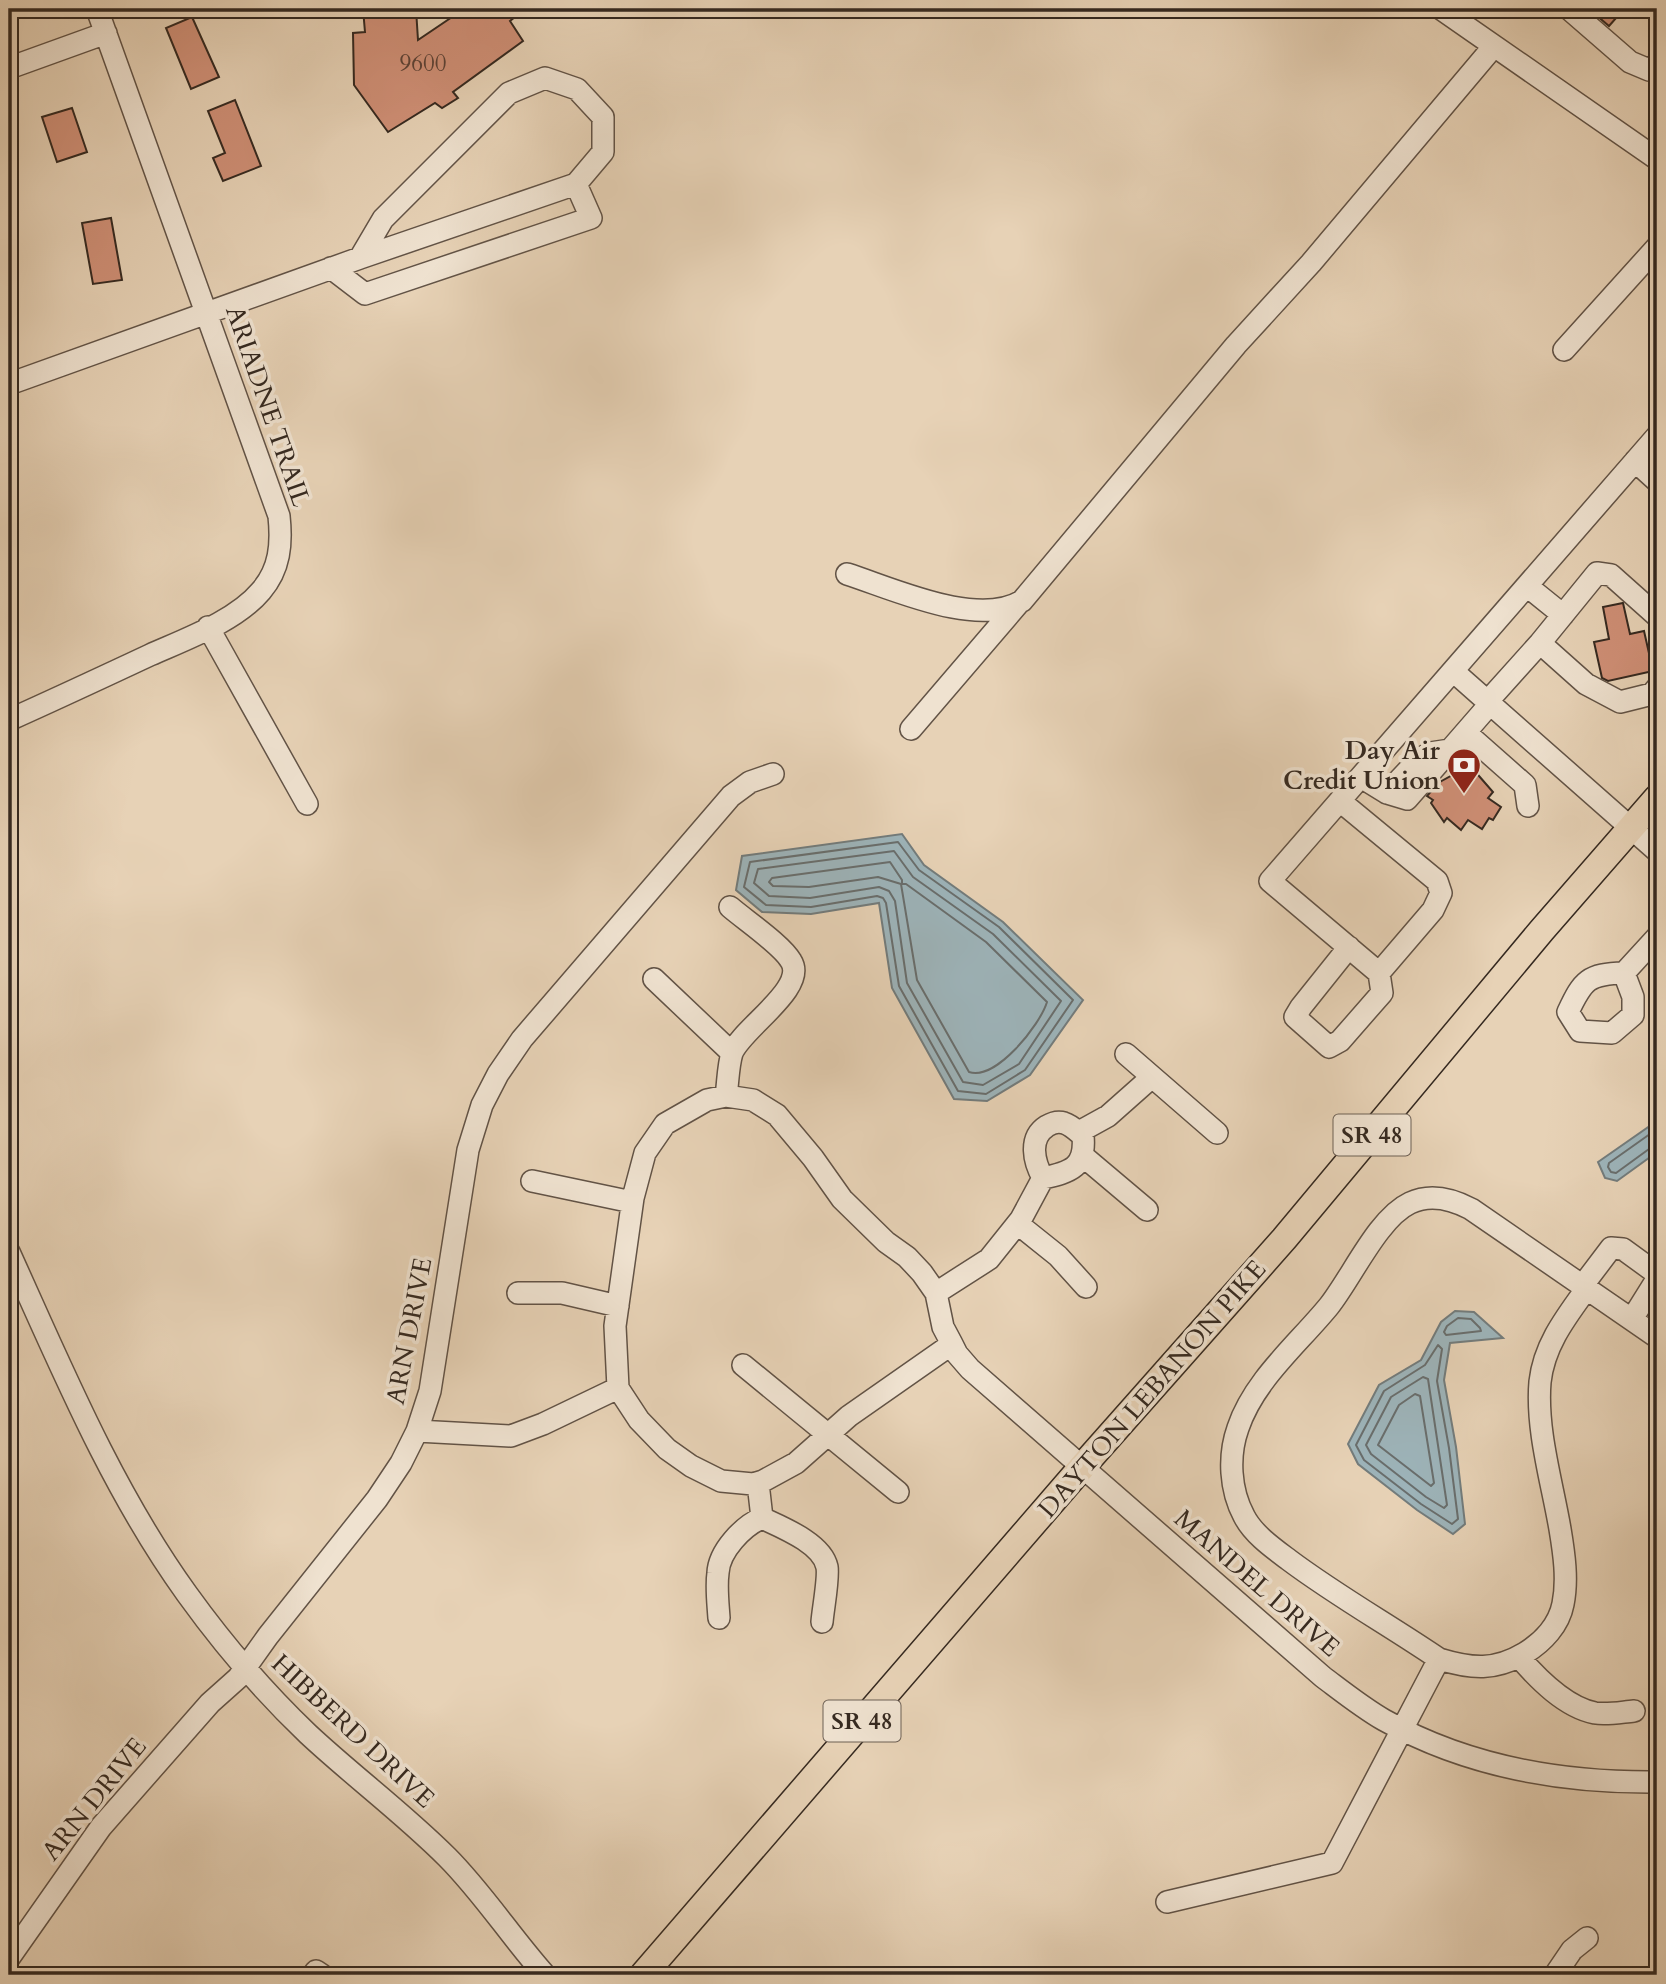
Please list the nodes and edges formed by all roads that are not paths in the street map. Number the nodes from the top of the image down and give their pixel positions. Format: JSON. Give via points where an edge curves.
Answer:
{"nodes":[{"id":1,"x":97,"y":9,"type":"edge"},
{"id":2,"x":1441,"y":9,"type":"edge"},
{"id":3,"x":1569,"y":9,"type":"edge"},
{"id":4,"x":106,"y":33,"type":"junction"},
{"id":5,"x":1494,"y":46,"type":"junction"},
{"id":6,"x":1657,"y":64,"type":"edge"},
{"id":7,"x":9,"y":68,"type":"edge"},
{"id":8,"x":1657,"y":159,"type":"edge"},
{"id":9,"x":576,"y":184,"type":"junction"},
{"id":10,"x":1657,"y":247,"type":"edge"},
{"id":11,"x":360,"y":258,"type":"junction"},
{"id":12,"x":331,"y":268,"type":"junction"},
{"id":13,"x":206,"y":314,"type":"junction"},
{"id":14,"x":1564,"y":350,"type":"dead end"},
{"id":15,"x":9,"y":384,"type":"edge"},
{"id":16,"x":1657,"y":436,"type":"edge"},
{"id":17,"x":1635,"y":461,"type":"junction"},
{"id":18,"x":1657,"y":481,"type":"edge"},
{"id":19,"x":847,"y":574,"type":"dead end"},
{"id":20,"x":1527,"y":586,"type":"junction"},
{"id":21,"x":1020,"y":602,"type":"junction"},
{"id":22,"x":1563,"y":615,"type":"junction"},
{"id":23,"x":1657,"y":616,"type":"edge"},
{"id":24,"x":208,"y":628,"type":"junction"},
{"id":25,"x":1540,"y":643,"type":"junction"},
{"id":26,"x":1453,"y":671,"type":"junction"},
{"id":27,"x":1657,"y":688,"type":"edge"},
{"id":28,"x":1489,"y":703,"type":"junction"},
{"id":29,"x":9,"y":720,"type":"edge"},
{"id":30,"x":911,"y":729,"type":"dead end"},
{"id":31,"x":1466,"y":733,"type":"junction"},
{"id":32,"x":773,"y":774,"type":"dead end"},
{"id":33,"x":1360,"y":777,"type":"junction"},
{"id":34,"x":1657,"y":798,"type":"edge"},
{"id":35,"x":1340,"y":801,"type":"junction"},
{"id":36,"x":307,"y":804,"type":"dead end"},
{"id":37,"x":1528,"y":806,"type":"dead end"},
{"id":38,"x":1631,"y":829,"type":"junction"},
{"id":39,"x":1657,"y":851,"type":"edge"},
{"id":40,"x":730,"y":907,"type":"dead end"},
{"id":41,"x":1657,"y":937,"type":"edge"},
{"id":42,"x":1349,"y":947,"type":"junction"},
{"id":43,"x":1379,"y":973,"type":"junction"},
{"id":44,"x":1624,"y":973,"type":"dead end"},
{"id":45,"x":654,"y":979,"type":"dead end"},
{"id":46,"x":732,"y":1053,"type":"junction"},
{"id":47,"x":1126,"y":1054,"type":"dead end"},
{"id":48,"x":1152,"y":1077,"type":"junction"},
{"id":49,"x":726,"y":1097,"type":"junction"},
{"id":50,"x":1079,"y":1132,"type":"junction"},
{"id":51,"x":1217,"y":1133,"type":"dead end"},
{"id":52,"x":1083,"y":1156,"type":"junction"},
{"id":53,"x":1043,"y":1178,"type":"junction"},
{"id":54,"x":532,"y":1181,"type":"dead end"},
{"id":55,"x":632,"y":1202,"type":"junction"},
{"id":56,"x":1147,"y":1210,"type":"dead end"},
{"id":57,"x":1018,"y":1224,"type":"junction"},
{"id":58,"x":9,"y":1252,"type":"edge"},
{"id":59,"x":1657,"y":1278,"type":"edge"},
{"id":60,"x":14,"y":1279,"type":"edge"},
{"id":61,"x":1086,"y":1287,"type":"dead end"},
{"id":62,"x":1585,"y":1287,"type":"junction"},
{"id":63,"x":518,"y":1293,"type":"dead end"},
{"id":64,"x":936,"y":1293,"type":"junction"},
{"id":65,"x":618,"y":1306,"type":"junction"},
{"id":66,"x":1632,"y":1319,"type":"junction"},
{"id":67,"x":1657,"y":1337,"type":"edge"},
{"id":68,"x":952,"y":1344,"type":"junction"},
{"id":69,"x":743,"y":1365,"type":"dead end"},
{"id":70,"x":618,"y":1388,"type":"junction"},
{"id":71,"x":417,"y":1431,"type":"junction"},
{"id":72,"x":828,"y":1435,"type":"junction"},
{"id":73,"x":1082,"y":1467,"type":"junction"},
{"id":74,"x":758,"y":1483,"type":"junction"},
{"id":75,"x":898,"y":1492,"type":"dead end"},
{"id":76,"x":762,"y":1518,"type":"junction"},
{"id":77,"x":719,"y":1618,"type":"dead end"},
{"id":78,"x":822,"y":1622,"type":"dead end"},
{"id":79,"x":1519,"y":1657,"type":"junction"},
{"id":80,"x":1439,"y":1659,"type":"junction"},
{"id":81,"x":246,"y":1667,"type":"junction"},
{"id":82,"x":1634,"y":1711,"type":"dead end"},
{"id":83,"x":1403,"y":1730,"type":"junction"},
{"id":84,"x":1657,"y":1782,"type":"edge"},
{"id":85,"x":1167,"y":1902,"type":"dead end"},
{"id":86,"x":1587,"y":1938,"type":"dead end"},
{"id":87,"x":9,"y":1958,"type":"edge"},
{"id":88,"x":313,"y":1975,"type":"edge"},
{"id":89,"x":322,"y":1975,"type":"edge"},
{"id":90,"x":545,"y":1975,"type":"edge"},
{"id":91,"x":643,"y":1975,"type":"edge"},
{"id":92,"x":1555,"y":1975,"type":"edge"}],
"edges":[{"from":1,"to":4,"type":"street","name":"ARIADNE TRAIL"},
{"from":2,"to":5,"type":"street"},
{"from":3,"to":6,"type":"street","via":[[1630,62],[1649,70]]},
{"from":4,"to":7,"type":"street"},
{"from":4,"to":13,"type":"street","name":"ARIADNE TRAIL"},
{"from":5,"to":8,"type":"street"},
{"from":5,"to":21,"type":"street"},
{"from":9,"to":11,"type":"street"},
{"from":9,"to":11,"type":"street","via":[[603,152],[603,117],[577,89],[545,78],[509,93],[383,219]]},
{"from":9,"to":12,"type":"street","via":[[591,218],[365,294]]},
{"from":10,"to":14,"type":"street"},
{"from":11,"to":12,"type":"street"},
{"from":12,"to":13,"type":"street"},
{"from":13,"to":15,"type":"street"},
{"from":13,"to":24,"type":"street","name":"ARIADNE TRAIL","via":[[279,516],[282,539],[263,589],[244,608]]},
{"from":16,"to":17,"type":"street"},
{"from":17,"to":18,"type":"street"},
{"from":17,"to":20,"type":"street"},
{"from":19,"to":21,"type":"street","via":[[949,607],[997,611]]},
{"from":20,"to":22,"type":"street"},
{"from":20,"to":26,"type":"street"},
{"from":21,"to":30,"type":"street"},
{"from":22,"to":23,"type":"street","via":[[1597,573],[1611,575]]},
{"from":22,"to":25,"type":"street"},
{"from":24,"to":29,"type":"street","name":"ARIADNE TRAIL"},
{"from":24,"to":36,"type":"street"},
{"from":25,"to":27,"type":"street","via":[[1586,684],[1620,702]]},
{"from":25,"to":28,"type":"street"},
{"from":26,"to":28,"type":"street"},
{"from":26,"to":33,"type":"street"},
{"from":28,"to":31,"type":"street"},
{"from":28,"to":38,"type":"street"},
{"from":31,"to":33,"type":"street","via":[[1450,750],[1417,761],[1397,796]]},
{"from":31,"to":37,"type":"street","via":[[1525,785]]},
{"from":32,"to":71,"type":"street","name":"ARN DRIVE","via":[[750,782],[731,796],[522,1039],[498,1074],[482,1105],[468,1150],[430,1391]]},
{"from":33,"to":35,"type":"street"},
{"from":34,"to":38,"type":"main road","name":"DAYTON LEBANON PIKE","number":"SR 48"},
{"from":35,"to":42,"type":"street","via":[[1270,881]]},
{"from":35,"to":43,"type":"street","via":[[1437,881],[1441,893],[1433,910]]},
{"from":38,"to":39,"type":"street"},
{"from":38,"to":73,"type":"main road","name":"DAYTON LEBANON PIKE","number":"SR 48","via":[[1284,1239]]},
{"from":40,"to":46,"type":"street","via":[[792,961],[795,973],[783,995]]},
{"from":41,"to":44,"type":"street"},
{"from":42,"to":43,"type":"street"},
{"from":42,"to":43,"type":"street","via":[[1295,1017],[1329,1047],[1340,1041],[1382,993]]},
{"from":45,"to":46,"type":"street"},
{"from":46,"to":49,"type":"street"},
{"from":47,"to":48,"type":"street"},
{"from":48,"to":50,"type":"street","via":[[1108,1116]]},
{"from":48,"to":51,"type":"street"},
{"from":49,"to":55,"type":"street","via":[[707,1100],[665,1124],[645,1153]]},
{"from":49,"to":64,"type":"street","name":"MANDEL DRIVE","via":[[753,1100],[777,1115],[842,1199],[907,1257]]},
{"from":50,"to":52,"type":"street"},
{"from":50,"to":53,"type":"street","via":[[1060,1121],[1038,1134],[1034,1150]]},
{"from":52,"to":53,"type":"street","via":[[1069,1170]]},
{"from":52,"to":56,"type":"street"},
{"from":53,"to":57,"type":"street"},
{"from":54,"to":55,"type":"street"},
{"from":55,"to":65,"type":"street"},
{"from":57,"to":61,"type":"street","via":[[1058,1256]]},
{"from":57,"to":64,"type":"street","via":[[989,1259]]},
{"from":58,"to":60,"type":"street","name":"HIBBERD DRIVE"},
{"from":59,"to":62,"type":"street","via":[[1623,1249],[1611,1248]]},
{"from":59,"to":66,"type":"street"},
{"from":60,"to":81,"type":"street","name":"HIBBERD DRIVE","via":[[136,1518],[187,1595]]},
{"from":62,"to":66,"type":"street"},
{"from":62,"to":79,"type":"street","via":[[1548,1349],[1540,1386],[1541,1420],[1564,1553],[1563,1604],[1548,1635]]},
{"from":62,"to":80,"type":"street","via":[[1457,1202],[1427,1198],[1411,1202],[1384,1225],[1329,1305],[1243,1413],[1236,1432],[1233,1478],[1249,1525],[1307,1573]]},
{"from":63,"to":65,"type":"street","via":[[562,1293]]},
{"from":64,"to":68,"type":"street","name":"MANDEL DRIVE"},
{"from":65,"to":70,"type":"street"},
{"from":66,"to":67,"type":"street"},
{"from":68,"to":72,"type":"street"},
{"from":68,"to":73,"type":"street","name":"MANDEL DRIVE","via":[[970,1369]]},
{"from":69,"to":72,"type":"street"},
{"from":70,"to":71,"type":"street","via":[[511,1436]]},
{"from":70,"to":74,"type":"street","via":[[639,1420],[691,1466],[721,1481]]},
{"from":71,"to":81,"type":"street","name":"ARN DRIVE","via":[[377,1499]]},
{"from":72,"to":74,"type":"street","via":[[796,1463]]},
{"from":72,"to":75,"type":"street"},
{"from":73,"to":83,"type":"street","name":"MANDEL DRIVE","via":[[1323,1677]]},
{"from":73,"to":91,"type":"main road","name":"DAYTON LEBANON PIKE","number":"SR 48"},
{"from":74,"to":76,"type":"street"},
{"from":76,"to":77,"type":"street","via":[[738,1536],[718,1570]]},
{"from":76,"to":78,"type":"street","via":[[794,1532],[827,1566]]},
{"from":79,"to":80,"type":"street","via":[[1485,1668]]},
{"from":79,"to":82,"type":"street","via":[[1560,1698],[1595,1713]]},
{"from":80,"to":83,"type":"street"},
{"from":81,"to":87,"type":"street","name":"ARN DRIVE","via":[[101,1827]]},
{"from":81,"to":90,"type":"street","name":"HIBBERD DRIVE","via":[[308,1733],[448,1859]]},
{"from":83,"to":84,"type":"street","name":"MANDEL DRIVE","via":[[1472,1757],[1550,1776],[1609,1783]]},
{"from":83,"to":85,"type":"street","via":[[1332,1863]]},
{"from":86,"to":92,"type":"street"},
{"from":88,"to":89,"type":"street"}]}
